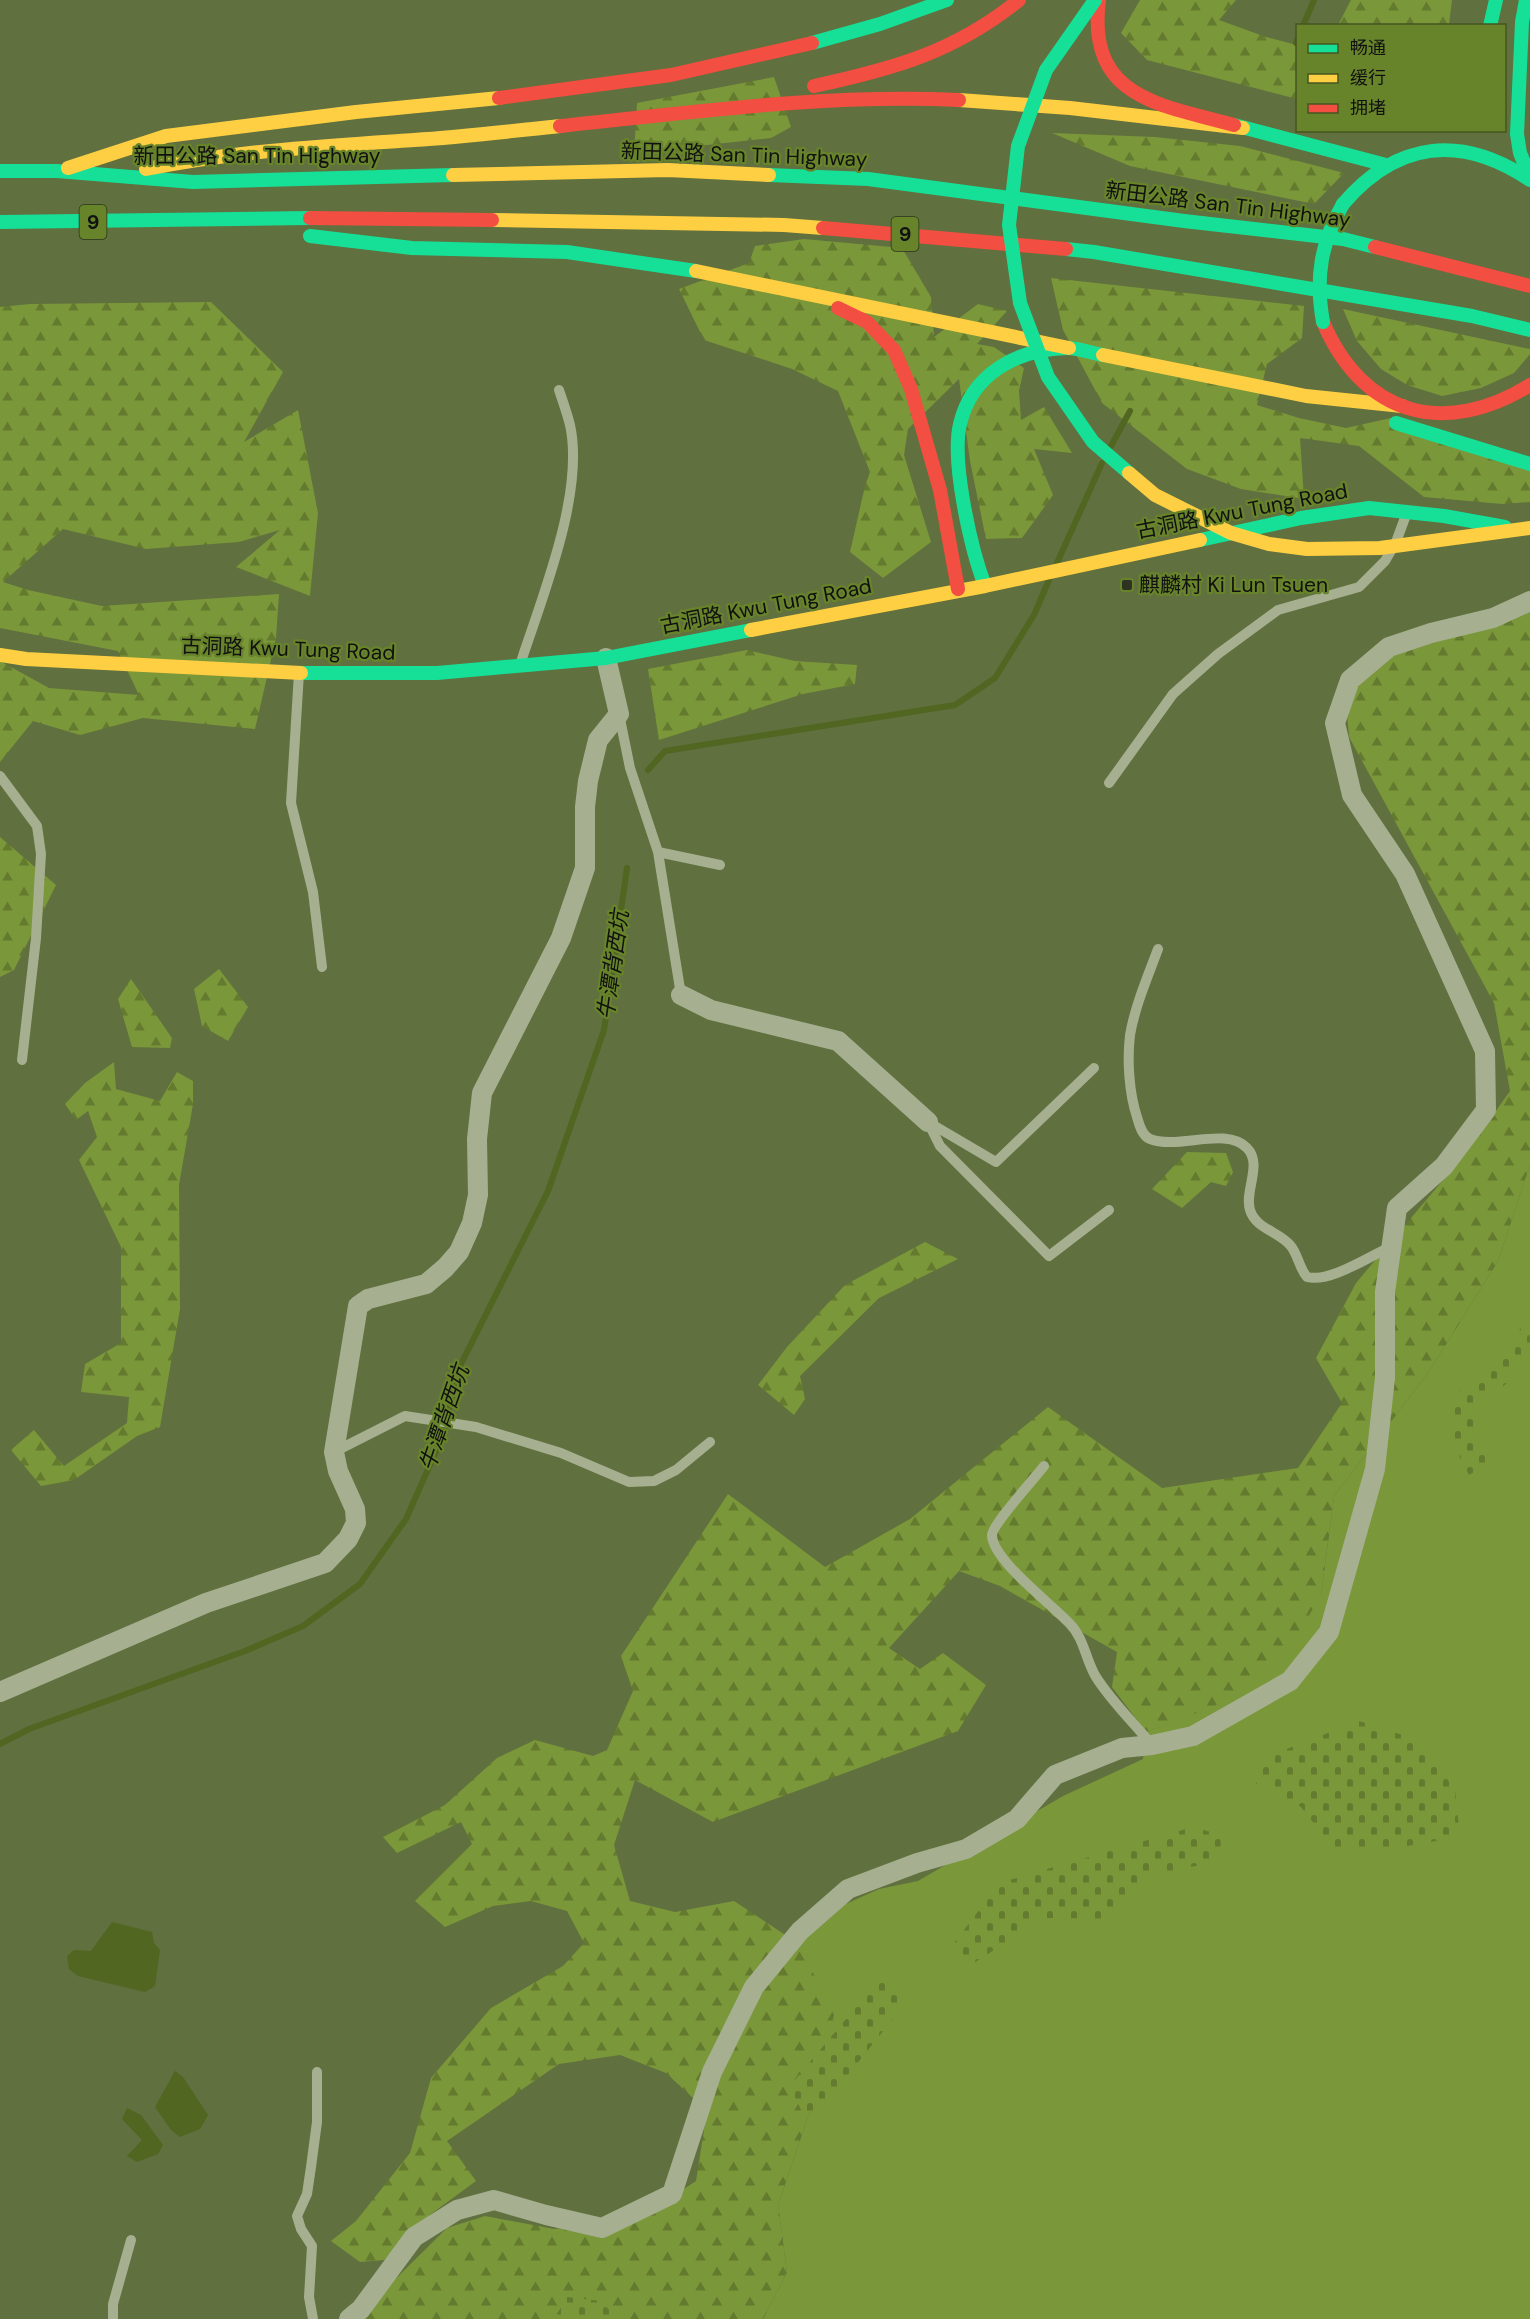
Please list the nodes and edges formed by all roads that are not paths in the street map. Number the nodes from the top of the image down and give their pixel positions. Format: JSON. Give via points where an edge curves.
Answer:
{"nodes":[{"id":1,"x":947,"y":0,"type":"edge"},
{"id":2,"x":1019,"y":0,"type":"edge"},
{"id":3,"x":1097,"y":0,"type":"edge"},
{"id":4,"x":1496,"y":0,"type":"edge"},
{"id":5,"x":1526,"y":0,"type":"edge"},
{"id":6,"x":1490,"y":24,"type":"edge"},
{"id":7,"x":1518,"y":79,"type":"junction"},
{"id":8,"x":1530,"y":122,"type":"edge"},
{"id":9,"x":600,"y":123,"type":"junction"},
{"id":10,"x":1243,"y":128,"type":"junction"},
{"id":11,"x":1448,"y":138,"type":"dead end"},
{"id":12,"x":1437,"y":152,"type":"junction"},
{"id":13,"x":1386,"y":165,"type":"junction"},
{"id":14,"x":0,"y":171,"type":"edge"},
{"id":15,"x":57,"y":171,"type":"junction"},
{"id":16,"x":112,"y":177,"type":"junction"},
{"id":17,"x":1530,"y":178,"type":"edge"},
{"id":18,"x":185,"y":221,"type":"junction"},
{"id":19,"x":0,"y":222,"type":"edge"},
{"id":20,"x":275,"y":232,"type":"dead end"},
{"id":21,"x":298,"y":235,"type":"dead end"},
{"id":22,"x":1530,"y":286,"type":"edge"},
{"id":23,"x":813,"y":296,"type":"junction"},
{"id":24,"x":1530,"y":330,"type":"edge"},
{"id":25,"x":1070,"y":348,"type":"junction"},
{"id":26,"x":1530,"y":386,"type":"edge"},
{"id":27,"x":559,"y":390,"type":"dead end"},
{"id":28,"x":1306,"y":396,"type":"junction"},
{"id":29,"x":1402,"y":405,"type":"junction"},
{"id":30,"x":1432,"y":413,"type":"junction"},
{"id":31,"x":1474,"y":425,"type":"dead end"},
{"id":32,"x":1530,"y":464,"type":"edge"},
{"id":33,"x":1407,"y":512,"type":"junction"},
{"id":34,"x":1530,"y":528,"type":"edge"},
{"id":35,"x":1530,"y":534,"type":"edge"},
{"id":36,"x":985,"y":586,"type":"junction"},
{"id":37,"x":958,"y":589,"type":"junction"},
{"id":38,"x":1530,"y":601,"type":"edge"},
{"id":39,"x":0,"y":655,"type":"edge"},
{"id":40,"x":606,"y":658,"type":"junction"},
{"id":41,"x":520,"y":666,"type":"junction"},
{"id":42,"x":299,"y":673,"type":"junction"},
{"id":43,"x":619,"y":714,"type":"junction"},
{"id":44,"x":0,"y":776,"type":"edge"},
{"id":45,"x":1109,"y":783,"type":"dead end"},
{"id":46,"x":658,"y":852,"type":"junction"},
{"id":47,"x":720,"y":865,"type":"dead end"},
{"id":48,"x":1158,"y":949,"type":"dead end"},
{"id":49,"x":322,"y":966,"type":"dead end"},
{"id":50,"x":681,"y":995,"type":"joint"},
{"id":51,"x":22,"y":1060,"type":"dead end"},
{"id":52,"x":1094,"y":1068,"type":"dead end"},
{"id":53,"x":928,"y":1122,"type":"junction"},
{"id":54,"x":1109,"y":1210,"type":"dead end"},
{"id":55,"x":1392,"y":1246,"type":"junction"},
{"id":56,"x":710,"y":1442,"type":"dead end"},
{"id":57,"x":334,"y":1452,"type":"junction"},
{"id":58,"x":1044,"y":1466,"type":"dead end"},
{"id":59,"x":0,"y":1692,"type":"edge"},
{"id":60,"x":1152,"y":1745,"type":"junction"},
{"id":61,"x":317,"y":2072,"type":"dead end"},
{"id":62,"x":131,"y":2240,"type":"dead end"},
{"id":63,"x":113,"y":2319,"type":"edge"},
{"id":64,"x":313,"y":2319,"type":"edge"},
{"id":65,"x":349,"y":2319,"type":"edge"}],
"edges":[{"from":1,"to":15,"type":"main road","via":[[808,44],[671,75],[165,136]]},
{"from":2,"to":9,"type":"main road","via":[[980,29],[936,54],[876,73]]},
{"from":3,"to":10,"type":"main road","via":[[1098,38],[1105,60],[1127,86],[1150,101]]},
{"from":3,"to":34,"type":"main road","bridge":true,"via":[[1064,39],[1034,95],[1018,143],[1009,214],[1012,266],[1027,330],[1049,381],[1086,434],[1108,459],[1167,503],[1232,534],[1265,543],[1298,549],[1368,550]]},
{"from":4,"to":6,"type":"main road"},
{"from":5,"to":7,"type":"main road"},
{"from":7,"to":8,"type":"main road"},
{"from":7,"to":17,"type":"main road","via":[[1517,134]]},
{"from":9,"to":10,"type":"main road","via":[[843,100],[946,99]]},
{"from":9,"to":16,"type":"main road","via":[[191,159]]},
{"from":10,"to":13,"type":"main road"},
{"from":11,"to":12,"type":"main road"},
{"from":12,"to":13,"type":"main road","via":[[1400,158]]},
{"from":12,"to":17,"type":"main road","via":[[1483,156]]},
{"from":13,"to":29,"type":"main road","bridge":true,"via":[[1343,204],[1332,222],[1319,260],[1318,291],[1323,322],[1345,364],[1380,395]]},
{"from":14,"to":15,"type":"main road","name":"新田公路 San Tin Highway","number":"9"},
{"from":15,"to":16,"type":"main road","name":"新田公路 San Tin Highway","number":"9"},
{"from":16,"to":22,"type":"main road","name":"新田公路 San Tin Highway","number":"9","via":[[193,182],[668,170],[868,179],[1343,239]]},
{"from":18,"to":19,"type":"main road","number":"9"},
{"from":18,"to":20,"type":"main road"},
{"from":18,"to":24,"type":"main road","number":"9","via":[[351,218],[819,228],[1094,252],[1472,316]]},
{"from":21,"to":23,"type":"main road","via":[[412,249],[567,252],[701,272]]},
{"from":23,"to":25,"type":"main road"},
{"from":23,"to":37,"type":"main road","via":[[867,321],[894,350],[911,389],[940,490]]},
{"from":25,"to":28,"type":"main road"},
{"from":25,"to":36,"type":"main road","via":[[1014,358],[977,388],[964,409],[956,433],[960,479]]},
{"from":26,"to":30,"type":"main road","via":[[1483,410],[1458,415]]},
{"from":27,"to":41,"type":"lane","via":[[572,445],[570,502]]},
{"from":28,"to":29,"type":"main road"},
{"from":28,"to":32,"type":"main road"},
{"from":29,"to":30,"type":"main road"},
{"from":30,"to":31,"type":"main road"},
{"from":33,"to":35,"type":"main road","name":"古洞路 Kwu Tung Road"},
{"from":33,"to":36,"type":"main road","name":"古洞路 Kwu Tung Road","via":[[1369,508],[1301,518]]},
{"from":33,"to":45,"type":"lane","via":[[1396,542],[1377,572],[1359,587],[1278,610],[1218,654],[1173,694]]},
{"from":36,"to":37,"type":"main road","name":"古洞路 Kwu Tung Road"},
{"from":37,"to":40,"type":"main road","name":"古洞路 Kwu Tung Road"},
{"from":38,"to":55,"type":"street","via":[[1493,618],[1389,647],[1350,680],[1335,723],[1352,795],[1405,874],[1485,1051],[1486,1110],[1444,1166],[1397,1208]]},
{"from":39,"to":42,"type":"main road","name":"古洞路 Kwu Tung Road"},
{"from":40,"to":41,"type":"main road","name":"古洞路 Kwu Tung Road"},
{"from":40,"to":43,"type":"street"},
{"from":41,"to":42,"type":"main road","name":"古洞路 Kwu Tung Road","via":[[437,673]]},
{"from":42,"to":49,"type":"lane","via":[[291,803],[313,892]]},
{"from":43,"to":46,"type":"lane","via":[[630,768]]},
{"from":43,"to":57,"type":"street","via":[[597,740],[585,807],[585,868],[561,938],[482,1093],[477,1139],[478,1195],[472,1223],[459,1252],[426,1284],[368,1299],[358,1306]]},
{"from":44,"to":51,"type":"lane","via":[[37,826],[40,854],[36,938]]},
{"from":46,"to":47,"type":"lane"},
{"from":46,"to":50,"type":"lane"},
{"from":48,"to":55,"type":"lane","via":[[1130,1036],[1130,1096],[1145,1136],[1164,1142],[1233,1139],[1249,1149],[1253,1158],[1248,1200],[1253,1218],[1288,1244],[1307,1277],[1329,1276]]},
{"from":50,"to":53,"type":"street","via":[[711,1010],[838,1041]]},
{"from":52,"to":53,"type":"lane","via":[[996,1162]]},
{"from":53,"to":54,"type":"lane","via":[[940,1146],[1049,1256]]},
{"from":55,"to":60,"type":"street","via":[[1385,1292],[1385,1378],[1375,1469],[1329,1632],[1290,1681],[1193,1736]]},
{"from":56,"to":57,"type":"lane","via":[[669,1474],[654,1481],[629,1482],[561,1453],[476,1427],[405,1416]]},
{"from":57,"to":59,"type":"street","via":[[355,1509],[356,1523],[348,1539],[325,1563],[206,1603]]},
{"from":58,"to":60,"type":"lane","via":[[993,1528],[993,1542],[1040,1598],[1071,1624],[1097,1679]]},
{"from":60,"to":65,"type":"street","via":[[1122,1748],[1055,1775],[1017,1819],[966,1849],[848,1889],[800,1931],[754,1987],[723,2050],[708,2082],[672,2194],[602,2228],[494,2200],[457,2211],[414,2237],[361,2309]]},
{"from":61,"to":64,"type":"lane","via":[[311,2167],[307,2194],[297,2216],[312,2246],[309,2296]]},
{"from":62,"to":63,"type":"lane","via":[[113,2304]]}]}
